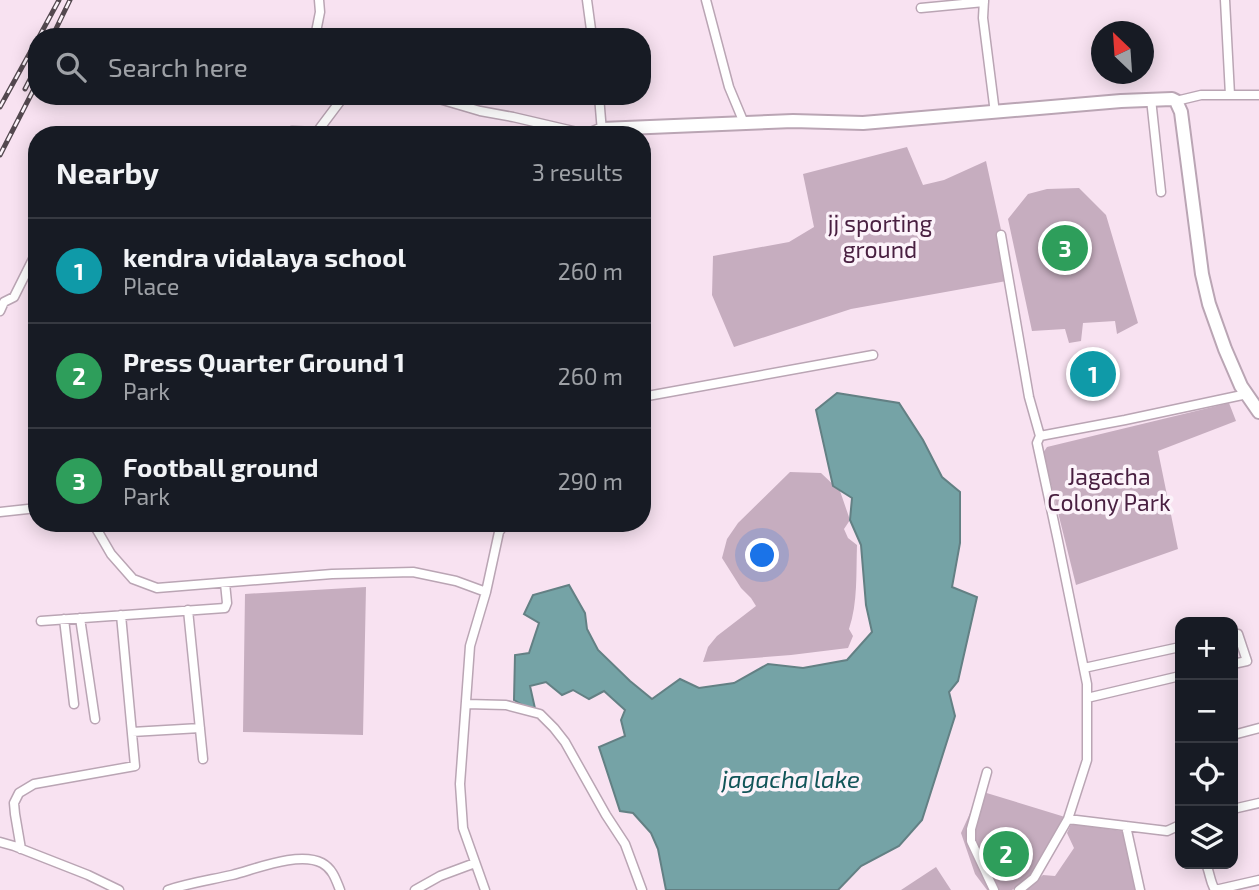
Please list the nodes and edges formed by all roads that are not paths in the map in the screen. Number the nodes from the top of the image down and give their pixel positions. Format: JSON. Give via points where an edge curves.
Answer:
{"nodes":[{"id":1,"x":319,"y":0,"type":"edge"},
{"id":2,"x":587,"y":0,"type":"edge"},
{"id":3,"x":706,"y":0,"type":"edge"},
{"id":4,"x":1225,"y":0,"type":"edge"},
{"id":5,"x":984,"y":1,"type":"edge"},
{"id":6,"x":920,"y":8,"type":"dead end"},
{"id":7,"x":316,"y":28,"type":"edge"},
{"id":8,"x":591,"y":28,"type":"edge"},
{"id":9,"x":1230,"y":95,"type":"junction"},
{"id":10,"x":1259,"y":95,"type":"edge"},
{"id":11,"x":1151,"y":99,"type":"junction"},
{"id":12,"x":1176,"y":102,"type":"junction"},
{"id":13,"x":337,"y":105,"type":"edge"},
{"id":14,"x":460,"y":105,"type":"edge"},
{"id":15,"x":600,"y":105,"type":"edge"},
{"id":16,"x":995,"y":113,"type":"junction"},
{"id":17,"x":744,"y":123,"type":"junction"},
{"id":18,"x":322,"y":126,"type":"edge"},
{"id":19,"x":552,"y":126,"type":"edge"},
{"id":20,"x":602,"y":126,"type":"edge"},
{"id":21,"x":651,"y":128,"type":"edge"},
{"id":22,"x":1161,"y":192,"type":"dead end"},
{"id":23,"x":1001,"y":235,"type":"dead end"},
{"id":24,"x":28,"y":270,"type":"edge"},
{"id":25,"x":0,"y":311,"type":"edge"},
{"id":26,"x":873,"y":355,"type":"dead end"},
{"id":27,"x":1247,"y":394,"type":"junction"},
{"id":28,"x":651,"y":395,"type":"edge"},
{"id":29,"x":1259,"y":412,"type":"edge"},
{"id":30,"x":1041,"y":436,"type":"junction"},
{"id":31,"x":28,"y":509,"type":"edge"},
{"id":32,"x":0,"y":512,"type":"edge"},
{"id":33,"x":98,"y":532,"type":"edge"},
{"id":34,"x":499,"y":532,"type":"edge"},
{"id":35,"x":225,"y":583,"type":"junction"},
{"id":36,"x":486,"y":592,"type":"junction"},
{"id":37,"x":188,"y":610,"type":"junction"},
{"id":38,"x":121,"y":615,"type":"junction"},
{"id":39,"x":80,"y":618,"type":"junction"},
{"id":40,"x":64,"y":619,"type":"junction"},
{"id":41,"x":41,"y":621,"type":"dead end"},
{"id":42,"x":1238,"y":634,"type":"edge"},
{"id":43,"x":1175,"y":648,"type":"edge"},
{"id":44,"x":1238,"y":663,"type":"edge"},
{"id":45,"x":1084,"y":668,"type":"junction"},
{"id":46,"x":1175,"y":677,"type":"edge"},
{"id":47,"x":1087,"y":698,"type":"junction"},
{"id":48,"x":74,"y":704,"type":"dead end"},
{"id":49,"x":466,"y":704,"type":"junction"},
{"id":50,"x":95,"y":719,"type":"dead end"},
{"id":51,"x":200,"y":728,"type":"junction"},
{"id":52,"x":1259,"y":728,"type":"edge"},
{"id":53,"x":132,"y":732,"type":"junction"},
{"id":54,"x":1238,"y":734,"type":"edge"},
{"id":55,"x":203,"y":759,"type":"dead end"},
{"id":56,"x":987,"y":772,"type":"dead end"},
{"id":57,"x":1259,"y":803,"type":"edge"},
{"id":58,"x":1238,"y":808,"type":"edge"},
{"id":59,"x":1068,"y":819,"type":"junction"},
{"id":60,"x":1126,"y":826,"type":"junction"},
{"id":61,"x":1175,"y":827,"type":"edge"},
{"id":62,"x":0,"y":842,"type":"edge"},
{"id":63,"x":21,"y":849,"type":"junction"},
{"id":64,"x":475,"y":863,"type":"junction"},
{"id":65,"x":1208,"y":869,"type":"edge"},
{"id":66,"x":1259,"y":880,"type":"edge"},
{"id":67,"x":119,"y":890,"type":"edge"},
{"id":68,"x":168,"y":890,"type":"edge"},
{"id":69,"x":340,"y":890,"type":"edge"},
{"id":70,"x":415,"y":890,"type":"edge"},
{"id":71,"x":485,"y":890,"type":"edge"},
{"id":72,"x":642,"y":890,"type":"edge"},
{"id":73,"x":994,"y":890,"type":"edge"},
{"id":74,"x":1019,"y":890,"type":"edge"},
{"id":75,"x":1140,"y":890,"type":"edge"},
{"id":76,"x":1215,"y":890,"type":"edge"}],
"edges":[{"from":1,"to":7,"type":"street"},
{"from":2,"to":8,"type":"street"},
{"from":3,"to":17,"type":"street","via":[[729,87]]},
{"from":4,"to":9,"type":"street"},
{"from":5,"to":6,"type":"street"},
{"from":5,"to":16,"type":"street"},
{"from":9,"to":10,"type":"street"},
{"from":9,"to":12,"type":"street","via":[[1201,95]]},
{"from":11,"to":12,"type":"main road"},
{"from":11,"to":16,"type":"main road"},
{"from":11,"to":22,"type":"street"},
{"from":12,"to":27,"type":"main road","via":[[1209,304]]},
{"from":13,"to":18,"type":"street"},
{"from":14,"to":19,"type":"street"},
{"from":15,"to":20,"type":"street"},
{"from":16,"to":17,"type":"main road","via":[[863,123]]},
{"from":17,"to":21,"type":"main road"},
{"from":23,"to":30,"type":"street","via":[[1029,397]]},
{"from":24,"to":25,"type":"street","via":[[15,297],[4,302]]},
{"from":26,"to":28,"type":"street"},
{"from":27,"to":29,"type":"main road"},
{"from":27,"to":30,"type":"street"},
{"from":30,"to":45,"type":"street","via":[[1037,443]]},
{"from":31,"to":32,"type":"street"},
{"from":33,"to":35,"type":"street","via":[[133,579],[156,588]]},
{"from":34,"to":36,"type":"street"},
{"from":35,"to":36,"type":"street","via":[[332,573],[413,572]]},
{"from":35,"to":37,"type":"street","via":[[225,608]]},
{"from":36,"to":49,"type":"street","via":[[470,646]]},
{"from":37,"to":38,"type":"street"},
{"from":37,"to":51,"type":"street"},
{"from":38,"to":39,"type":"street"},
{"from":38,"to":53,"type":"street"},
{"from":39,"to":40,"type":"street"},
{"from":39,"to":50,"type":"street"},
{"from":40,"to":41,"type":"street"},
{"from":40,"to":48,"type":"street"},
{"from":42,"to":44,"type":"street","via":[[1247,661]]},
{"from":43,"to":45,"type":"street"},
{"from":45,"to":47,"type":"street"},
{"from":46,"to":47,"type":"street"},
{"from":47,"to":59,"type":"street","via":[[1087,760]]},
{"from":49,"to":64,"type":"street","via":[[460,784],[463,828]]},
{"from":49,"to":72,"type":"street","via":[[506,705],[540,714],[554,727],[625,844]]},
{"from":51,"to":53,"type":"street"},
{"from":51,"to":55,"type":"street"},
{"from":52,"to":54,"type":"street"},
{"from":53,"to":63,"type":"street","via":[[135,766],[34,784],[19,793],[15,814]]},
{"from":56,"to":73,"type":"street","via":[[971,841]]},
{"from":57,"to":58,"type":"street"},
{"from":59,"to":60,"type":"street"},
{"from":59,"to":74,"type":"street","via":[[1034,878]]},
{"from":60,"to":61,"type":"street","via":[[1167,831]]},
{"from":60,"to":75,"type":"street"},
{"from":62,"to":63,"type":"street"},
{"from":63,"to":67,"type":"street"},
{"from":64,"to":70,"type":"street"},
{"from":64,"to":71,"type":"street"},
{"from":65,"to":76,"type":"street"},
{"from":66,"to":76,"type":"street"},
{"from":68,"to":69,"type":"street","via":[[305,859],[328,867]]}]}
